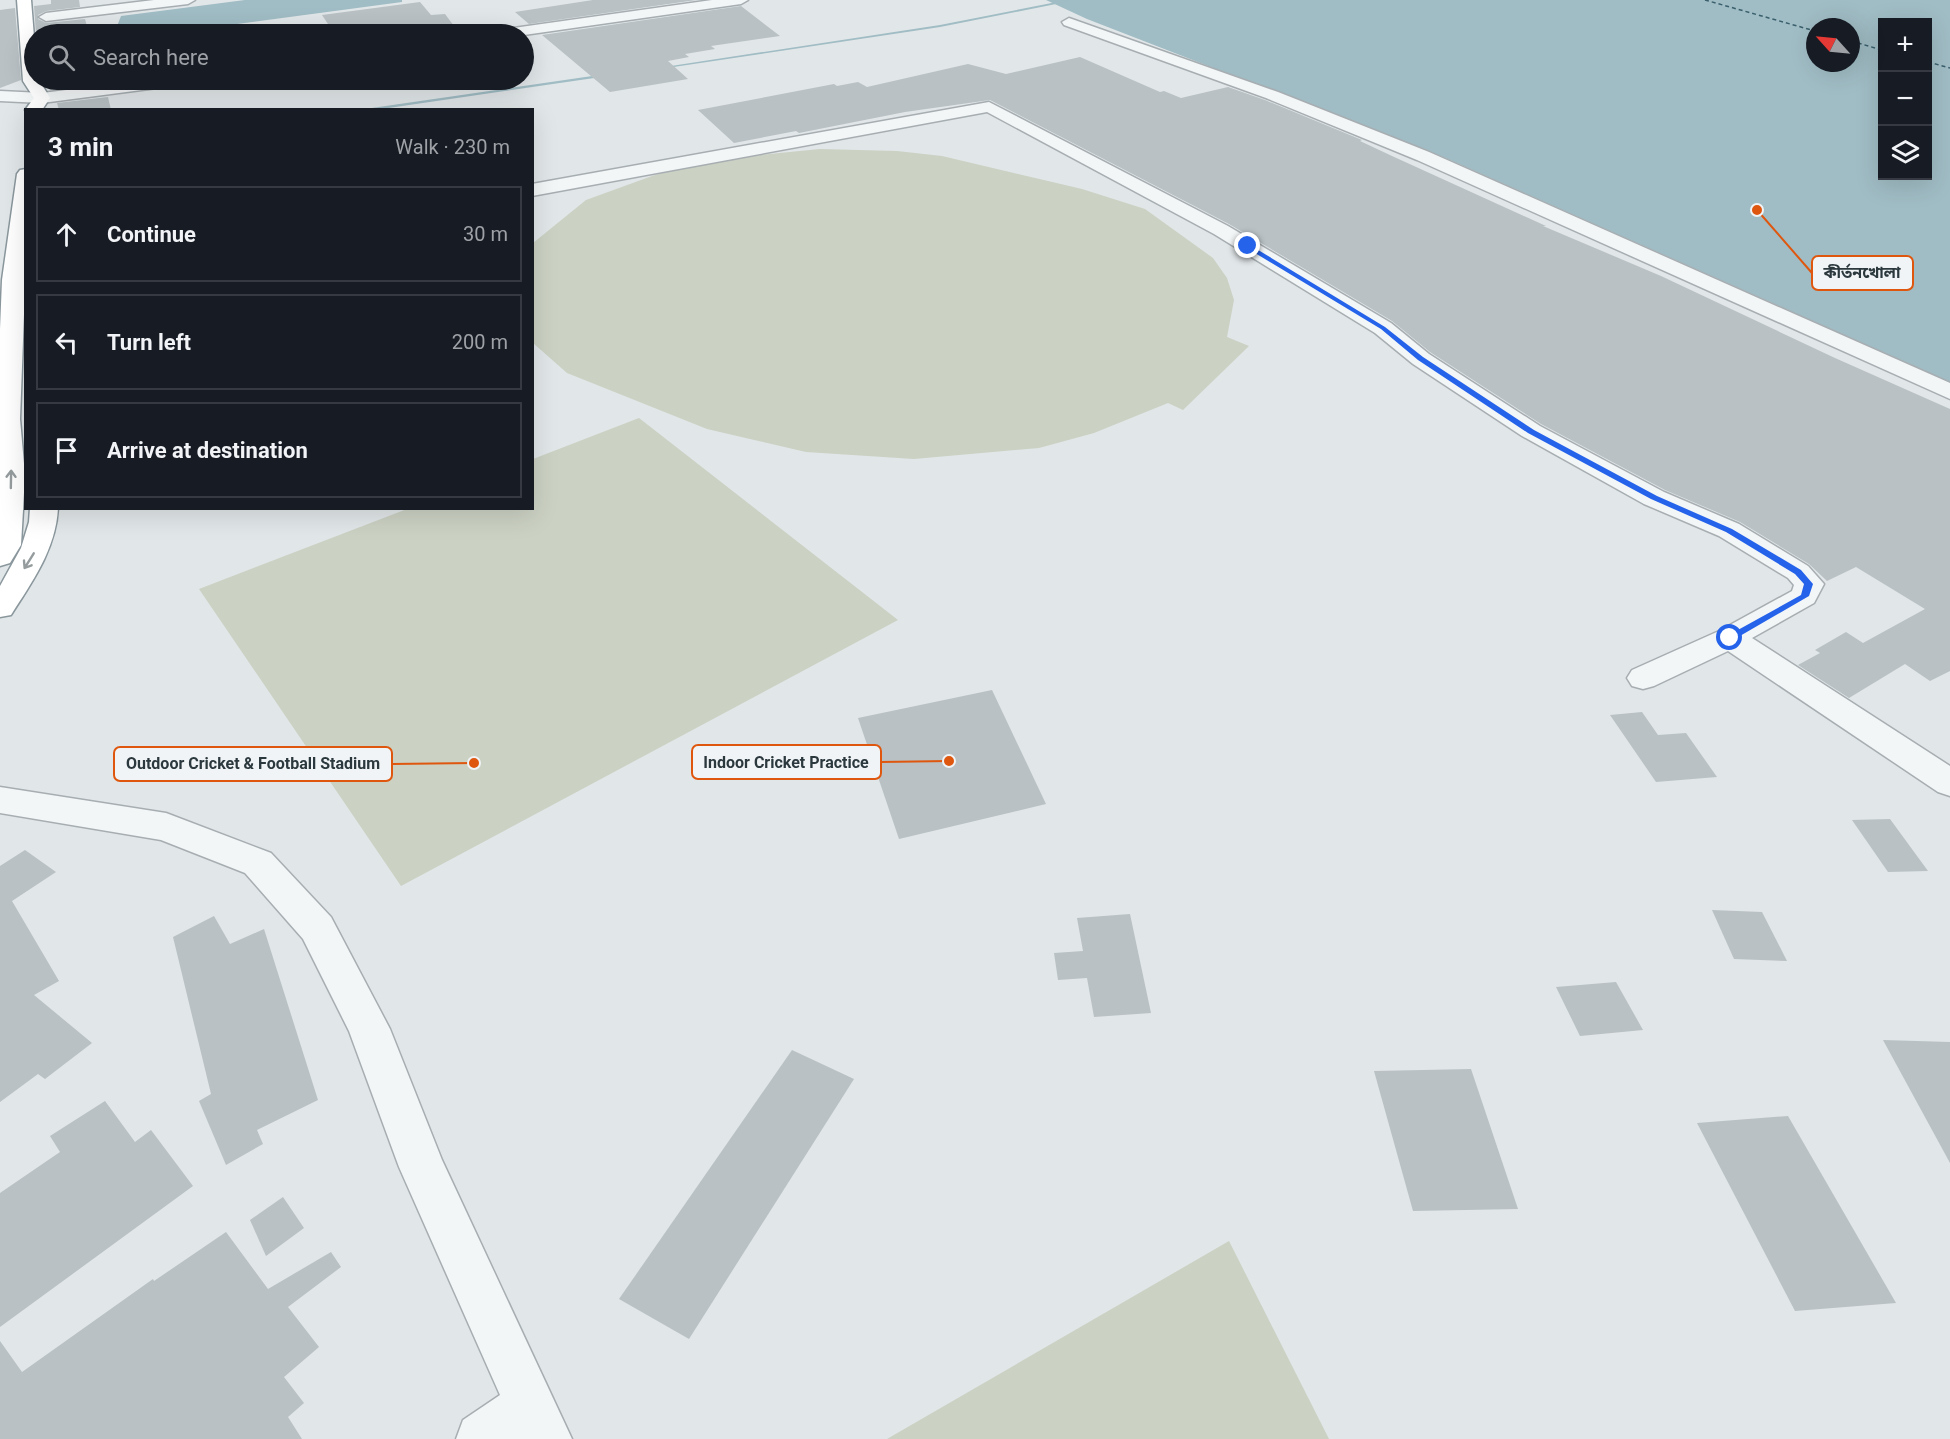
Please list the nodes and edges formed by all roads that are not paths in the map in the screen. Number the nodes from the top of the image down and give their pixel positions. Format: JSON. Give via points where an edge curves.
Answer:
{"nodes":[{"id":1,"x":24,"y":0,"type":"edge"},
{"id":2,"x":44,"y":0,"type":"edge"},
{"id":3,"x":188,"y":0,"type":"edge"},
{"id":4,"x":741,"y":0,"type":"edge"},
{"id":5,"x":46,"y":17,"type":"junction"},
{"id":6,"x":1069,"y":22,"type":"dead end"},
{"id":7,"x":26,"y":24,"type":"edge"},
{"id":8,"x":47,"y":24,"type":"edge"},
{"id":9,"x":534,"y":29,"type":"edge"},
{"id":10,"x":34,"y":90,"type":"edge"},
{"id":11,"x":48,"y":90,"type":"edge"},
{"id":12,"x":126,"y":90,"type":"edge"},
{"id":13,"x":0,"y":96,"type":"edge"},
{"id":14,"x":40,"y":106,"type":"edge"},
{"id":15,"x":534,"y":190,"type":"edge"},
{"id":16,"x":24,"y":204,"type":"edge"},
{"id":17,"x":19,"y":279,"type":"edge"},
{"id":18,"x":1950,"y":392,"type":"edge"},
{"id":19,"x":44,"y":510,"type":"edge"},
{"id":20,"x":0,"y":557,"type":"edge"},
{"id":21,"x":0,"y":608,"type":"edge"},
{"id":22,"x":1730,"y":638,"type":"junction"},
{"id":23,"x":1643,"y":678,"type":"dead end"},
{"id":24,"x":1950,"y":783,"type":"edge"},
{"id":25,"x":0,"y":800,"type":"edge"},
{"id":26,"x":538,"y":1422,"type":"edge"},
{"id":27,"x":482,"y":1439,"type":"edge"}],
"edges":[{"from":1,"to":7,"type":"highway"},
{"from":2,"to":5,"type":"highway"},
{"from":3,"to":5,"type":"street"},
{"from":4,"to":9,"type":"street"},
{"from":5,"to":8,"type":"highway"},
{"from":6,"to":18,"type":"street","via":[[1272,95],[1423,156]]},
{"from":10,"to":14,"type":"highway"},
{"from":11,"to":14,"type":"highway"},
{"from":12,"to":14,"type":"street"},
{"from":13,"to":14,"type":"street"},
{"from":15,"to":22,"type":"street","via":[[989,107],[1221,230],[1383,328],[1531,431],[1654,498],[1729,530],[1798,572],[1809,584],[1804,596]]},
{"from":16,"to":17,"type":"highway"},
{"from":20,"to":17,"type":"highway","one_way":true,"via":[[7,545],[12,475],[8,419]]},
{"from":19,"to":21,"type":"highway","one_way":true,"via":[[35,552]]},
{"from":22,"to":23,"type":"street"},
{"from":22,"to":24,"type":"street"},
{"from":25,"to":26,"type":"street","via":[[166,827],[258,863],[316,928],[369,1029],[422,1167]]},
{"from":26,"to":27,"type":"street"}]}
